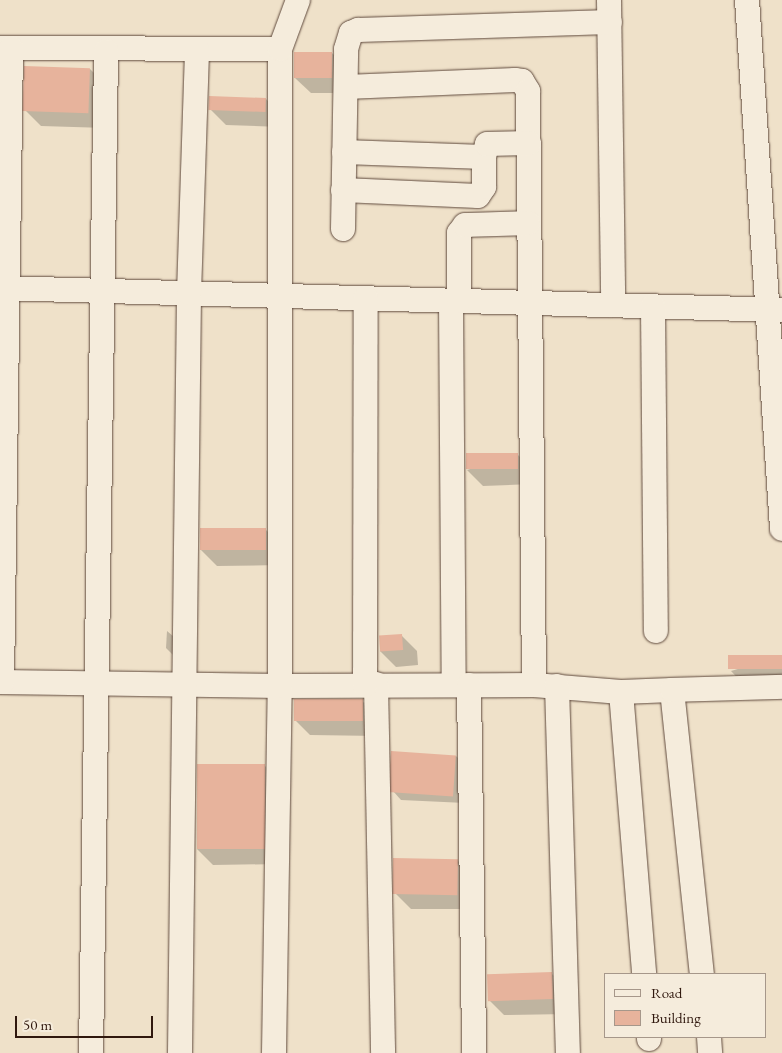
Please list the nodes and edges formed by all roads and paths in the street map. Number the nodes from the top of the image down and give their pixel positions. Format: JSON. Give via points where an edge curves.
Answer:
{"nodes":[{"id":1,"x":298,"y":0,"type":"edge"},
{"id":2,"x":747,"y":0,"type":"edge"},
{"id":3,"x":610,"y":11,"type":"edge"},
{"id":4,"x":6,"y":48,"type":"edge"},
{"id":5,"x":280,"y":49,"type":"junction"},
{"id":6,"x":197,"y":50,"type":"junction"},
{"id":7,"x":106,"y":51,"type":"junction"},
{"id":8,"x":346,"y":87,"type":"junction"},
{"id":9,"x":529,"y":143,"type":"junction"},
{"id":10,"x":344,"y":152,"type":"junction"},
{"id":11,"x":484,"y":156,"type":"junction"},
{"id":12,"x":344,"y":190,"type":"junction"},
{"id":13,"x":528,"y":223,"type":"junction"},
{"id":14,"x":343,"y":229,"type":"dead end"},
{"id":15,"x":4,"y":288,"type":"edge"},
{"id":16,"x":105,"y":290,"type":"junction"},
{"id":17,"x":189,"y":293,"type":"junction"},
{"id":18,"x":281,"y":295,"type":"junction"},
{"id":19,"x":366,"y":298,"type":"junction"},
{"id":20,"x":455,"y":300,"type":"junction"},
{"id":21,"x":529,"y":302,"type":"junction"},
{"id":22,"x":613,"y":306,"type":"junction"},
{"id":23,"x":653,"y":306,"type":"junction"},
{"id":24,"x":776,"y":310,"type":"edge"},
{"id":25,"x":782,"y":529,"type":"edge"},
{"id":26,"x":656,"y":631,"type":"dead end"},
{"id":27,"x":98,"y":681,"type":"junction"},
{"id":28,"x":1,"y":682,"type":"edge"},
{"id":29,"x":185,"y":684,"type":"junction"},
{"id":30,"x":371,"y":684,"type":"junction"},
{"id":31,"x":461,"y":685,"type":"junction"},
{"id":32,"x":534,"y":685,"type":"junction"},
{"id":33,"x":280,"y":686,"type":"junction"},
{"id":34,"x":558,"y":686,"type":"junction"},
{"id":35,"x":782,"y":687,"type":"edge"},
{"id":36,"x":672,"y":690,"type":"junction"},
{"id":37,"x":621,"y":692,"type":"junction"},
{"id":38,"x":644,"y":973,"type":"edge"},
{"id":39,"x":702,"y":973,"type":"edge"},
{"id":40,"x":709,"y":1038,"type":"edge"},
{"id":41,"x":91,"y":1053,"type":"edge"},
{"id":42,"x":180,"y":1053,"type":"edge"},
{"id":43,"x":274,"y":1053,"type":"edge"},
{"id":44,"x":382,"y":1053,"type":"edge"},
{"id":45,"x":474,"y":1053,"type":"edge"},
{"id":46,"x":568,"y":1053,"type":"edge"},
{"id":47,"x":710,"y":1053,"type":"edge"}],
"edges":[{"from":1,"to":5,"type":"street"},
{"from":2,"to":24,"type":"street"},
{"from":3,"to":8,"type":"street","via":[[482,25],[358,30],[351,34],[346,49]]},
{"from":3,"to":22,"type":"street"},
{"from":4,"to":7,"type":"street"},
{"from":4,"to":15,"type":"street"},
{"from":5,"to":6,"type":"street"},
{"from":5,"to":18,"type":"street"},
{"from":6,"to":7,"type":"street"},
{"from":6,"to":17,"type":"street"},
{"from":7,"to":16,"type":"street"},
{"from":8,"to":9,"type":"street","via":[[522,82],[528,91]]},
{"from":8,"to":10,"type":"street"},
{"from":9,"to":11,"type":"street","via":[[492,142],[485,148]]},
{"from":9,"to":13,"type":"street"},
{"from":10,"to":11,"type":"street"},
{"from":10,"to":12,"type":"street"},
{"from":11,"to":12,"type":"street","via":[[484,187],[478,196]]},
{"from":12,"to":14,"type":"street"},
{"from":13,"to":20,"type":"street","via":[[465,225],[459,233]]},
{"from":13,"to":21,"type":"street"},
{"from":15,"to":16,"type":"street"},
{"from":15,"to":28,"type":"street"},
{"from":16,"to":17,"type":"street"},
{"from":16,"to":27,"type":"street"},
{"from":17,"to":18,"type":"street"},
{"from":17,"to":29,"type":"street"},
{"from":18,"to":19,"type":"street"},
{"from":18,"to":33,"type":"street"},
{"from":19,"to":20,"type":"street"},
{"from":19,"to":30,"type":"street"},
{"from":20,"to":21,"type":"street"},
{"from":20,"to":31,"type":"street"},
{"from":21,"to":22,"type":"street"},
{"from":21,"to":32,"type":"street","via":[[534,452]]},
{"from":22,"to":23,"type":"street"},
{"from":23,"to":24,"type":"street"},
{"from":23,"to":26,"type":"street"},
{"from":24,"to":25,"type":"street"},
{"from":27,"to":28,"type":"street"},
{"from":27,"to":29,"type":"street"},
{"from":27,"to":41,"type":"street"},
{"from":29,"to":33,"type":"street"},
{"from":29,"to":42,"type":"street"},
{"from":30,"to":31,"type":"street"},
{"from":30,"to":33,"type":"street"},
{"from":30,"to":44,"type":"street"},
{"from":31,"to":32,"type":"street"},
{"from":31,"to":45,"type":"street"},
{"from":32,"to":34,"type":"street"},
{"from":33,"to":43,"type":"street"},
{"from":34,"to":37,"type":"street"},
{"from":34,"to":46,"type":"street"},
{"from":35,"to":36,"type":"street"},
{"from":36,"to":37,"type":"street"},
{"from":36,"to":39,"type":"street"},
{"from":37,"to":38,"type":"street"},
{"from":40,"to":47,"type":"street"}]}
